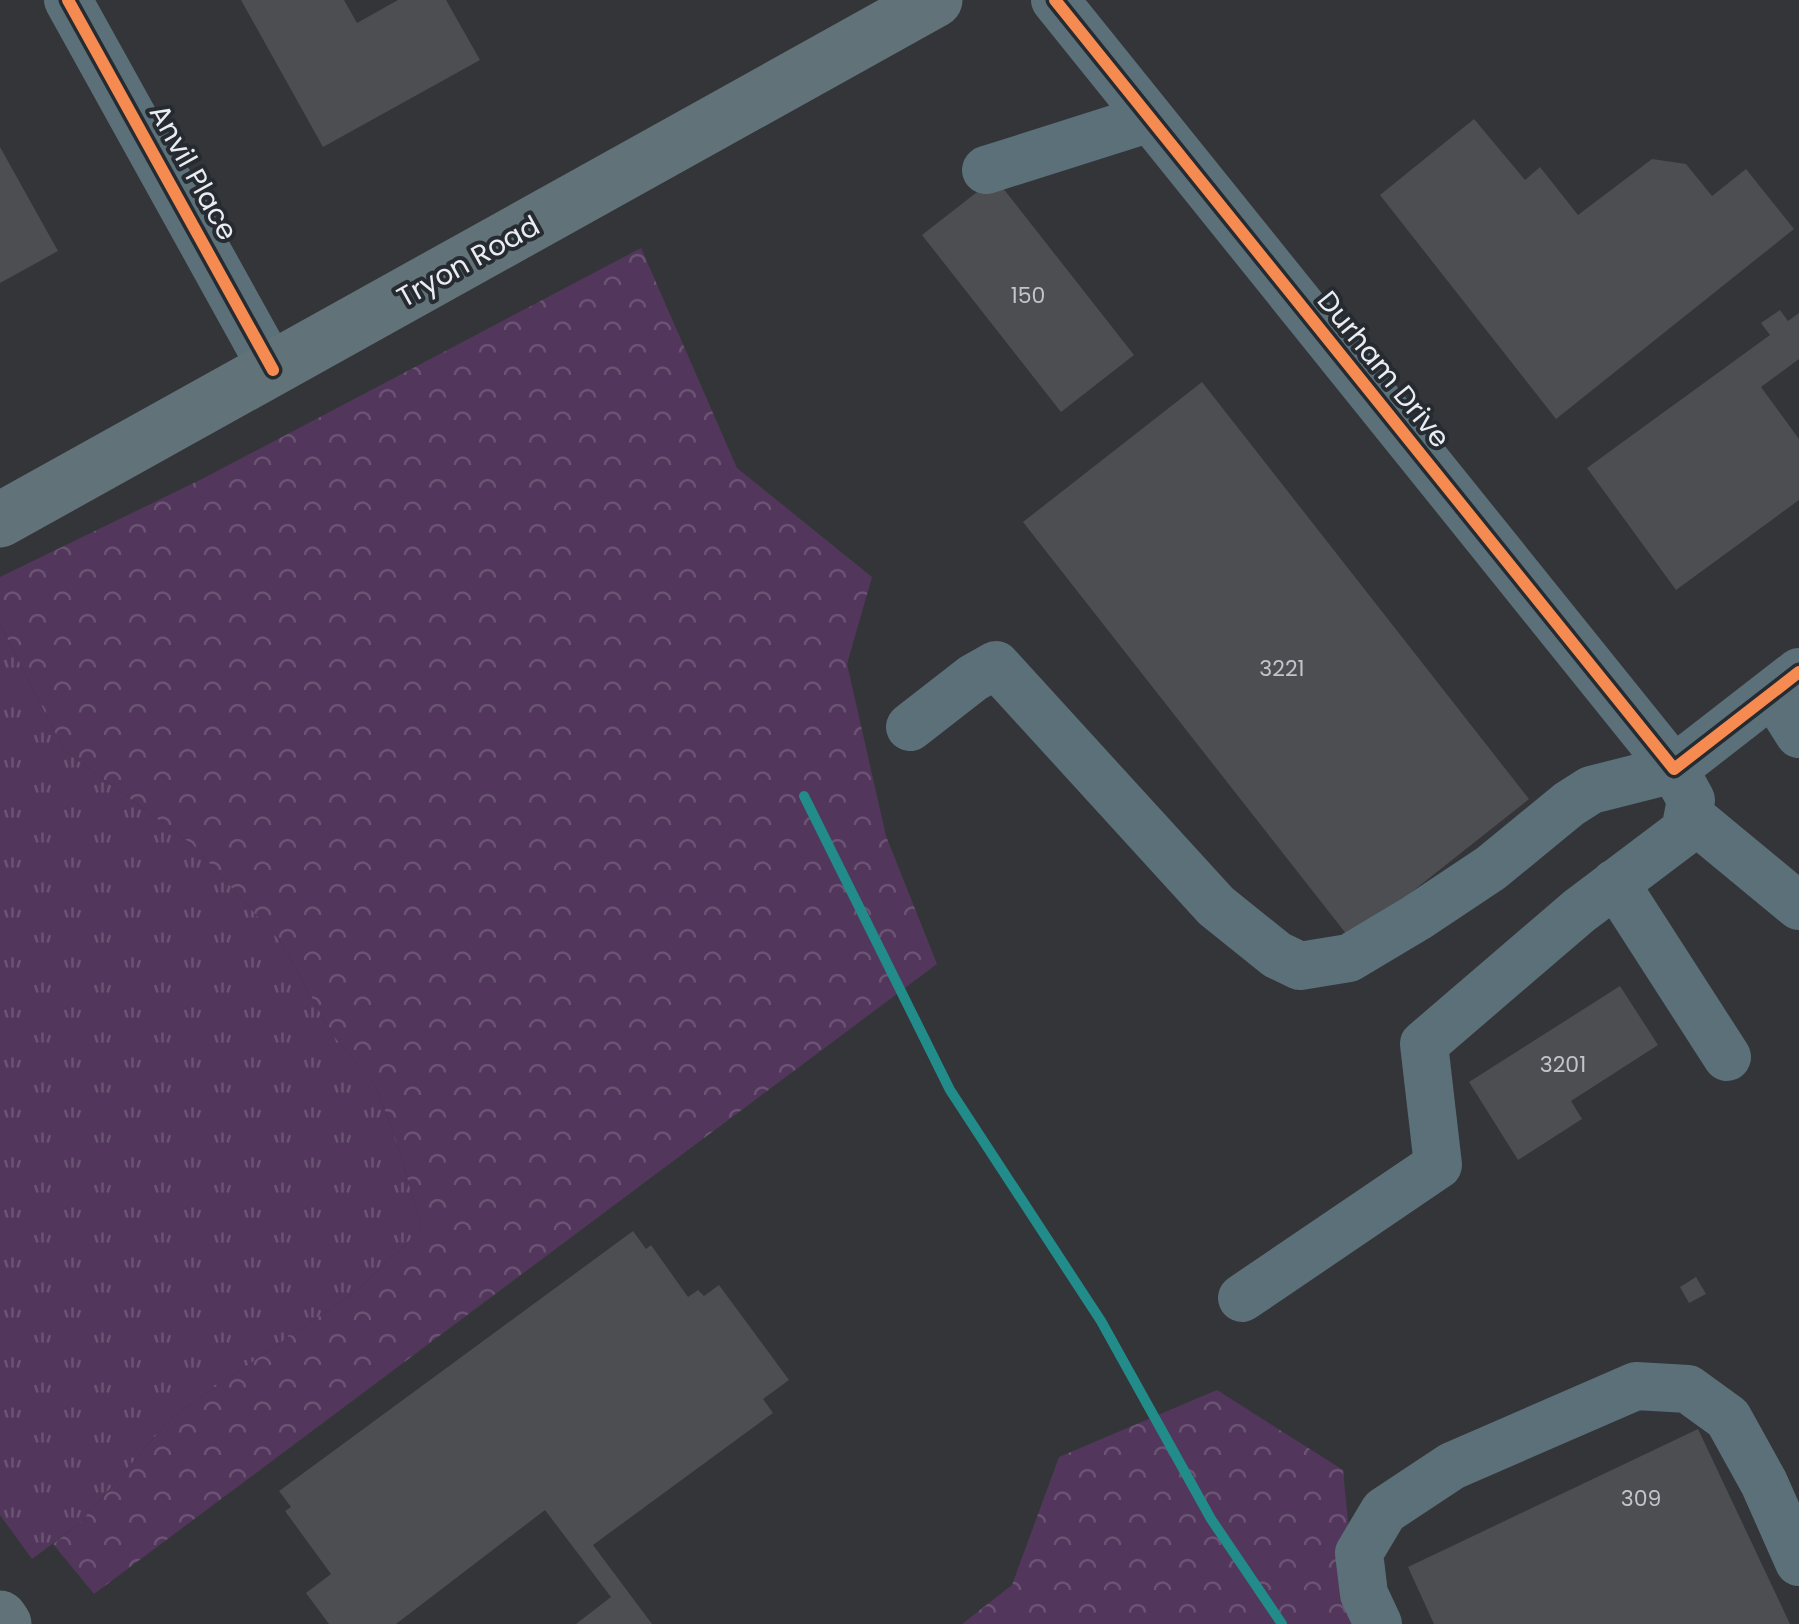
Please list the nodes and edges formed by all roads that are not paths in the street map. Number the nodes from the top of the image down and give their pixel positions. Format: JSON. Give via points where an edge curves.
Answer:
{"nodes":[{"id":1,"x":68,"y":0,"type":"edge"},
{"id":2,"x":935,"y":0,"type":"edge"},
{"id":3,"x":1055,"y":0,"type":"edge"},
{"id":4,"x":1150,"y":118,"type":"junction"},
{"id":5,"x":986,"y":170,"type":"dead end"},
{"id":6,"x":273,"y":370,"type":"junction"},
{"id":7,"x":0,"y":520,"type":"edge"},
{"id":8,"x":1786,"y":682,"type":"edge"},
{"id":9,"x":910,"y":727,"type":"dead end"},
{"id":10,"x":1799,"y":734,"type":"edge"},
{"id":11,"x":1674,"y":769,"type":"junction"},
{"id":12,"x":1690,"y":816,"type":"junction"},
{"id":13,"x":1615,"y":883,"type":"junction"},
{"id":14,"x":1799,"y":906,"type":"edge"},
{"id":15,"x":1727,"y":1057,"type":"dead end"},
{"id":16,"x":1242,"y":1298,"type":"dead end"},
{"id":17,"x":1799,"y":1562,"type":"edge"},
{"id":18,"x":1378,"y":1624,"type":"edge"}],
"edges":[{"from":1,"to":6,"type":"street","name":"Anvil Place"},
{"from":2,"to":6,"type":"main road","name":"Tryon Road"},
{"from":3,"to":4,"type":"street","name":"Durham Drive"},
{"from":4,"to":5,"type":"street"},
{"from":4,"to":11,"type":"street","name":"Durham Drive"},
{"from":6,"to":7,"type":"main road","name":"Tryon Road"},
{"from":8,"to":10,"type":"street"},
{"from":8,"to":11,"type":"street"},
{"from":9,"to":11,"type":"street","via":[[996,666],[1216,906],[1300,966],[1349,958],[1416,918],[1591,790]]},
{"from":11,"to":12,"type":"street","name":"Durham Drive","via":[[1691,800]]},
{"from":12,"to":13,"type":"street","via":[[1685,831]]},
{"from":12,"to":14,"type":"street"},
{"from":13,"to":15,"type":"street"},
{"from":13,"to":16,"type":"street","via":[[1424,1044],[1438,1165]]},
{"from":17,"to":18,"type":"street","via":[[1728,1418],[1688,1389],[1636,1386],[1452,1466],[1384,1512],[1359,1553],[1364,1594]]}]}
